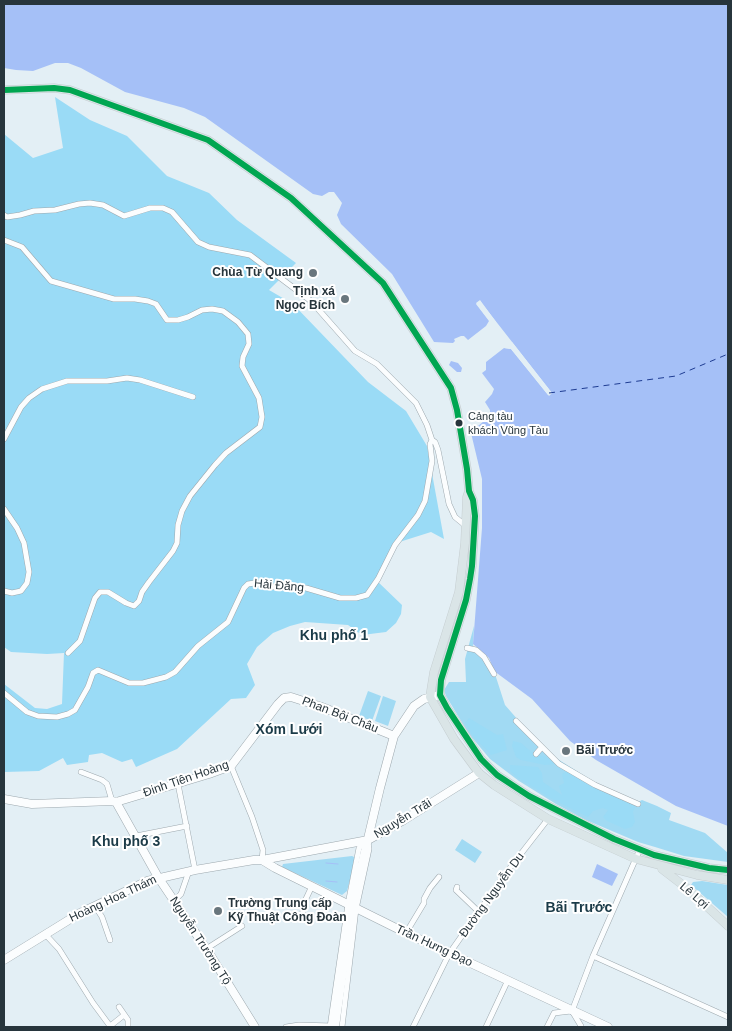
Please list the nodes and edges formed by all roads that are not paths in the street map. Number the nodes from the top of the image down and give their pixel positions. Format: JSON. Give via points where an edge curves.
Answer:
{"nodes":[{"id":1,"x":4,"y":90,"type":"edge"},
{"id":2,"x":4,"y":214,"type":"edge"},
{"id":3,"x":4,"y":240,"type":"edge"},
{"id":4,"x":193,"y":397,"type":"dead end"},
{"id":5,"x":4,"y":439,"type":"edge"},
{"id":6,"x":432,"y":440,"type":"junction"},
{"id":7,"x":469,"y":491,"type":"junction"},
{"id":8,"x":4,"y":508,"type":"edge"},
{"id":9,"x":466,"y":526,"type":"junction"},
{"id":10,"x":474,"y":527,"type":"junction"},
{"id":11,"x":4,"y":591,"type":"edge"},
{"id":12,"x":463,"y":592,"type":"junction"},
{"id":13,"x":468,"y":648,"type":"dead end"},
{"id":14,"x":68,"y":653,"type":"dead end"},
{"id":15,"x":494,"y":674,"type":"dead end"},
{"id":16,"x":4,"y":692,"type":"edge"},
{"id":17,"x":440,"y":695,"type":"junction"},
{"id":18,"x":430,"y":697,"type":"junction"},
{"id":19,"x":284,"y":698,"type":"joint"},
{"id":20,"x":516,"y":721,"type":"dead end"},
{"id":21,"x":394,"y":736,"type":"junction"},
{"id":22,"x":542,"y":748,"type":"junction"},
{"id":23,"x":536,"y":754,"type":"dead end"},
{"id":24,"x":231,"y":766,"type":"junction"},
{"id":25,"x":81,"y":772,"type":"dead end"},
{"id":26,"x":479,"y":773,"type":"junction"},
{"id":27,"x":178,"y":784,"type":"junction"},
{"id":28,"x":4,"y":799,"type":"edge"},
{"id":29,"x":114,"y":802,"type":"junction"},
{"id":30,"x":638,"y":804,"type":"dead end"},
{"id":31,"x":548,"y":819,"type":"junction"},
{"id":32,"x":187,"y":826,"type":"junction"},
{"id":33,"x":136,"y":836,"type":"junction"},
{"id":34,"x":368,"y":840,"type":"junction"},
{"id":35,"x":640,"y":850,"type":"junction"},
{"id":36,"x":636,"y":859,"type":"junction"},
{"id":37,"x":262,"y":860,"type":"junction"},
{"id":38,"x":658,"y":866,"type":"junction"},
{"id":39,"x":192,"y":870,"type":"junction"},
{"id":40,"x":728,"y":870,"type":"edge"},
{"id":41,"x":697,"y":876,"type":"junction"},
{"id":42,"x":439,"y":877,"type":"dead end"},
{"id":43,"x":158,"y":878,"type":"junction"},
{"id":44,"x":728,"y":880,"type":"edge"},
{"id":45,"x":312,"y":886,"type":"junction"},
{"id":46,"x":457,"y":887,"type":"dead end"},
{"id":47,"x":688,"y":890,"type":"junction"},
{"id":48,"x":174,"y":901,"type":"junction"},
{"id":49,"x":94,"y":906,"type":"junction"},
{"id":50,"x":352,"y":906,"type":"junction"},
{"id":51,"x":479,"y":912,"type":"junction"},
{"id":52,"x":302,"y":917,"type":"dead end"},
{"id":53,"x":242,"y":926,"type":"dead end"},
{"id":54,"x":728,"y":926,"type":"edge"},
{"id":55,"x":406,"y":933,"type":"junction"},
{"id":56,"x":45,"y":934,"type":"junction"},
{"id":57,"x":110,"y":940,"type":"dead end"},
{"id":58,"x":206,"y":949,"type":"junction"},
{"id":59,"x":449,"y":954,"type":"junction"},
{"id":60,"x":593,"y":956,"type":"junction"},
{"id":61,"x":4,"y":960,"type":"edge"},
{"id":62,"x":341,"y":979,"type":"junction"},
{"id":63,"x":508,"y":980,"type":"junction"},
{"id":64,"x":119,"y":1007,"type":"dead end"},
{"id":65,"x":572,"y":1011,"type":"junction"},
{"id":66,"x":124,"y":1015,"type":"junction"},
{"id":67,"x":728,"y":1017,"type":"edge"},
{"id":68,"x":109,"y":1026,"type":"edge"},
{"id":69,"x":128,"y":1027,"type":"edge"},
{"id":70,"x":255,"y":1027,"type":"edge"},
{"id":71,"x":286,"y":1027,"type":"edge"},
{"id":72,"x":334,"y":1027,"type":"edge"},
{"id":73,"x":342,"y":1027,"type":"edge"},
{"id":74,"x":413,"y":1027,"type":"edge"},
{"id":75,"x":486,"y":1027,"type":"edge"},
{"id":76,"x":547,"y":1027,"type":"edge"},
{"id":77,"x":581,"y":1027,"type":"edge"},
{"id":78,"x":608,"y":1027,"type":"edge"}],
"edges":[{"from":1,"to":7,"type":"main road","via":[[70,90],[200,136],[213,142],[302,208],[388,290],[450,388],[460,426]]},
{"from":2,"to":6,"type":"street","via":[[7,217],[20,216],[90,203],[103,205],[124,216],[150,208],[172,212],[198,242],[250,255],[311,301],[355,352],[377,364],[416,403],[428,424]]},
{"from":3,"to":14,"type":"street","via":[[22,247],[51,281],[114,299],[148,301],[156,304],[167,320],[178,320],[202,310],[223,311],[248,334],[249,344],[242,366],[259,398],[262,417],[260,427],[226,453],[190,496],[182,511],[173,551],[142,592],[139,602],[134,606],[108,592],[100,592],[94,598],[80,641]]},
{"from":4,"to":5,"type":"street","via":[[128,378],[107,382],[67,381],[42,389],[29,398]]},
{"from":6,"to":9,"type":"street","via":[[438,450],[449,504],[455,517]]},
{"from":6,"to":16,"type":"street","name":"Hải Đăng","via":[[425,501],[367,595],[340,598],[306,588],[248,584],[221,630],[198,646],[179,668],[166,677],[129,684],[98,670],[93,673],[75,710],[57,717],[27,712]]},
{"from":7,"to":9,"type":"main road"},
{"from":7,"to":10,"type":"main road","via":[[473,500]]},
{"from":8,"to":11,"type":"street","via":[[24,543],[28,572],[27,583],[21,591]]},
{"from":9,"to":10,"type":"main road"},
{"from":9,"to":12,"type":"main road"},
{"from":10,"to":12,"type":"main road","via":[[472,566]]},
{"from":12,"to":17,"type":"main road"},
{"from":12,"to":18,"type":"main road","via":[[434,672]]},
{"from":13,"to":15,"type":"street","via":[[484,657]]},
{"from":17,"to":18,"type":"main road"},
{"from":17,"to":35,"type":"main road","via":[[472,747],[497,775],[546,806]]},
{"from":18,"to":21,"type":"main road","via":[[414,706]]},
{"from":18,"to":26,"type":"main road","via":[[454,739]]},
{"from":19,"to":21,"type":"main road","name":"Phan Bội Châu","via":[[291,697],[322,707]]},
{"from":19,"to":24,"type":"main road","name":"Đinh Tiên Hoàng"},
{"from":20,"to":22,"type":"street"},
{"from":21,"to":34,"type":"main road"},
{"from":22,"to":23,"type":"street"},
{"from":22,"to":30,"type":"street","via":[[559,764]]},
{"from":24,"to":27,"type":"main road","name":"Đinh Tiên Hoàng"},
{"from":24,"to":37,"type":"street","via":[[263,850]]},
{"from":25,"to":29,"type":"street","via":[[107,784]]},
{"from":26,"to":31,"type":"main road"},
{"from":26,"to":34,"type":"main road","name":"Nguyễn Trãi"},
{"from":27,"to":29,"type":"main road","name":"Đinh Tiên Hoàng"},
{"from":27,"to":32,"type":"street"},
{"from":28,"to":29,"type":"main road","name":"Đinh Tiên Hoàng","via":[[32,804]]},
{"from":29,"to":33,"type":"main road","name":"Nguyễn Trường Tộ"},
{"from":31,"to":36,"type":"main road"},
{"from":31,"to":51,"type":"street","name":"Đường Nguyễn Du"},
{"from":32,"to":33,"type":"street"},
{"from":32,"to":39,"type":"street"},
{"from":33,"to":43,"type":"main road","name":"Nguyễn Trường Tộ"},
{"from":34,"to":37,"type":"main road","name":"Nguyễn Trãi"},
{"from":34,"to":50,"type":"main road"},
{"from":35,"to":36,"type":"street"},
{"from":35,"to":40,"type":"main road"},
{"from":36,"to":38,"type":"main road"},
{"from":36,"to":60,"type":"street"},
{"from":37,"to":39,"type":"main road","name":"Hoàng Hoa Thám"},
{"from":37,"to":45,"type":"main road","name":"Trần Hưng Đạo"},
{"from":38,"to":41,"type":"main road"},
{"from":38,"to":47,"type":"main road","name":"Lê Lợi"},
{"from":39,"to":43,"type":"main road","name":"Hoàng Hoa Thám"},
{"from":39,"to":48,"type":"street","via":[[181,894]]},
{"from":41,"to":44,"type":"main road"},
{"from":41,"to":47,"type":"main road","via":[[688,882]]},
{"from":42,"to":55,"type":"street"},
{"from":43,"to":48,"type":"main road","name":"Nguyễn Trường Tộ"},
{"from":43,"to":49,"type":"main road","name":"Hoàng Hoa Thám","via":[[147,880]]},
{"from":45,"to":50,"type":"main road","name":"Trần Hưng Đạo"},
{"from":45,"to":52,"type":"street"},
{"from":46,"to":51,"type":"street","via":[[456,890]]},
{"from":47,"to":54,"type":"main road","name":"Lê Lợi"},
{"from":48,"to":58,"type":"main road","name":"Nguyễn Trường Tộ"},
{"from":49,"to":56,"type":"main road","name":"Hoàng Hoa Thám"},
{"from":49,"to":57,"type":"street"},
{"from":50,"to":55,"type":"main road","name":"Trần Hưng Đạo"},
{"from":50,"to":62,"type":"main road"},
{"from":51,"to":59,"type":"street","name":"Đường Nguyễn Du"},
{"from":53,"to":58,"type":"street"},
{"from":55,"to":59,"type":"main road","name":"Trần Hưng Đạo"},
{"from":56,"to":61,"type":"main road","name":"Hoàng Hoa Thám"},
{"from":56,"to":68,"type":"street","via":[[59,949]]},
{"from":58,"to":70,"type":"main road","name":"Nguyễn Trường Tộ"},
{"from":59,"to":63,"type":"main road","name":"Trần Hưng Đạo"},
{"from":59,"to":74,"type":"street","name":"Đường Nguyễn Du"},
{"from":60,"to":65,"type":"street"},
{"from":60,"to":67,"type":"street"},
{"from":62,"to":72,"type":"main road"},
{"from":62,"to":73,"type":"street"},
{"from":63,"to":65,"type":"main road","name":"Trần Hưng Đạo"},
{"from":63,"to":75,"type":"street"},
{"from":64,"to":66,"type":"street"},
{"from":65,"to":76,"type":"street","via":[[554,1013]]},
{"from":65,"to":77,"type":"street"},
{"from":65,"to":78,"type":"main road","name":"Trần Hưng Đạo"},
{"from":66,"to":68,"type":"street"},
{"from":66,"to":69,"type":"street"},
{"from":71,"to":72,"type":"street"}]}
